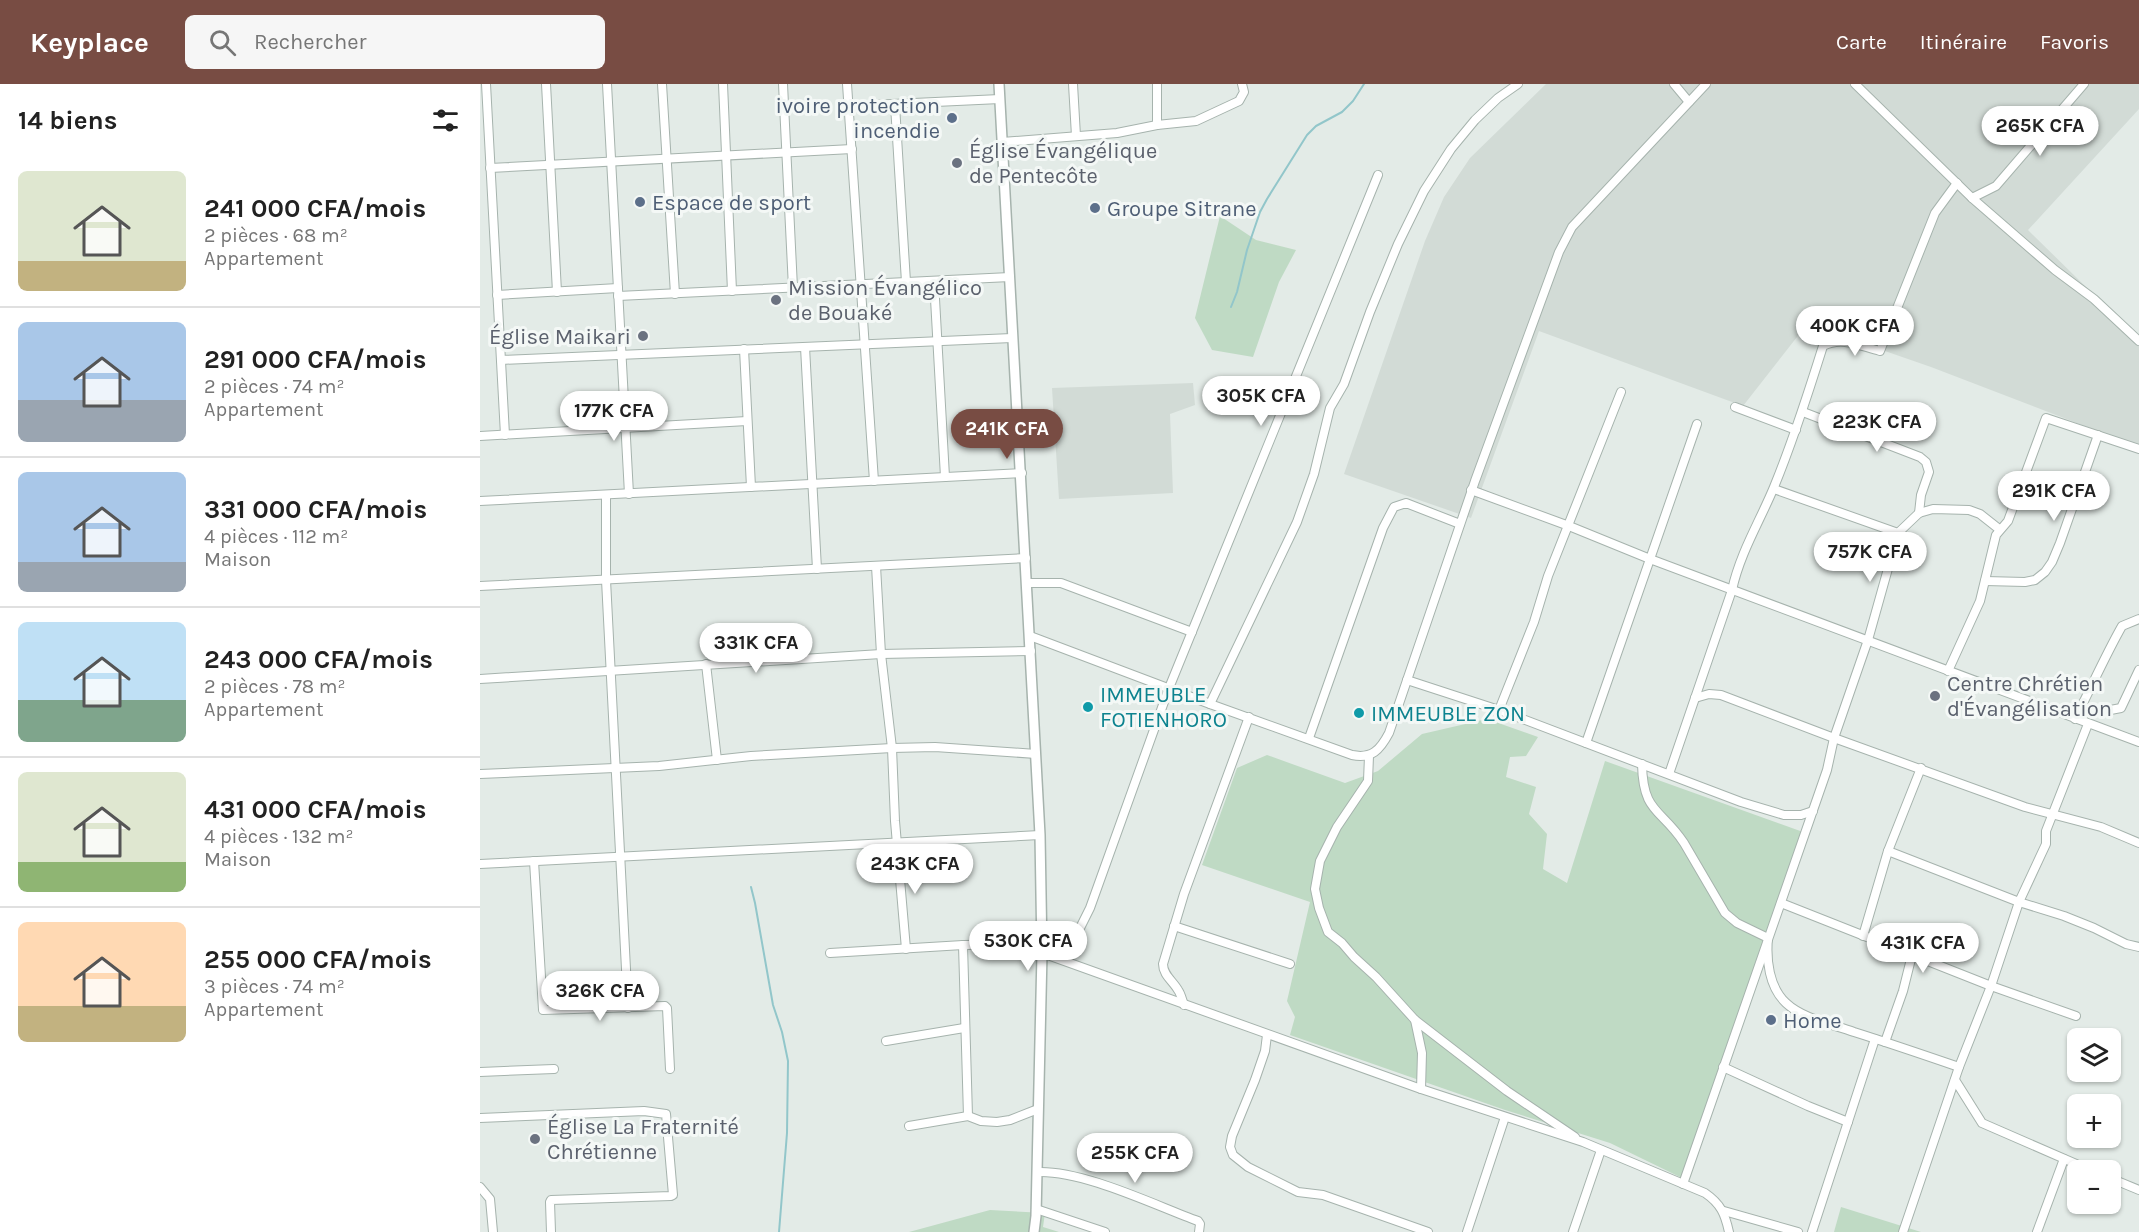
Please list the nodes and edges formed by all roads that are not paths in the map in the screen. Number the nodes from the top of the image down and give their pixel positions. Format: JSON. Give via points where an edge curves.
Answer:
{"nodes":[{"id":1,"x":486,"y":84,"type":"edge"},
{"id":2,"x":546,"y":84,"type":"edge"},
{"id":3,"x":607,"y":84,"type":"edge"},
{"id":4,"x":662,"y":84,"type":"edge"},
{"id":5,"x":723,"y":84,"type":"edge"},
{"id":6,"x":783,"y":84,"type":"edge"},
{"id":7,"x":848,"y":84,"type":"edge"},
{"id":8,"x":999,"y":84,"type":"edge"},
{"id":9,"x":1073,"y":84,"type":"edge"},
{"id":10,"x":1157,"y":84,"type":"edge"},
{"id":11,"x":1242,"y":84,"type":"edge"},
{"id":12,"x":1518,"y":84,"type":"edge"},
{"id":13,"x":1674,"y":84,"type":"edge"},
{"id":14,"x":1706,"y":84,"type":"edge"},
{"id":15,"x":1855,"y":84,"type":"edge"},
{"id":16,"x":2084,"y":84,"type":"edge"},
{"id":17,"x":1000,"y":99,"type":"junction"},
{"id":18,"x":1689,"y":102,"type":"junction"},
{"id":19,"x":896,"y":105,"type":"junction"},
{"id":20,"x":849,"y":106,"type":"junction"},
{"id":21,"x":1157,"y":124,"type":"junction"},
{"id":22,"x":1076,"y":136,"type":"junction"},
{"id":23,"x":1002,"y":142,"type":"junction"},
{"id":24,"x":852,"y":149,"type":"junction"},
{"id":25,"x":786,"y":152,"type":"junction"},
{"id":26,"x":727,"y":155,"type":"junction"},
{"id":27,"x":667,"y":159,"type":"junction"},
{"id":28,"x":611,"y":161,"type":"junction"},
{"id":29,"x":550,"y":165,"type":"junction"},
{"id":30,"x":490,"y":168,"type":"junction"},
{"id":31,"x":1378,"y":175,"type":"dead end"},
{"id":32,"x":1957,"y":183,"type":"junction"},
{"id":33,"x":1972,"y":198,"type":"junction"},
{"id":34,"x":1010,"y":277,"type":"junction"},
{"id":35,"x":934,"y":281,"type":"junction"},
{"id":36,"x":906,"y":282,"type":"junction"},
{"id":37,"x":861,"y":285,"type":"junction"},
{"id":38,"x":793,"y":288,"type":"junction"},
{"id":39,"x":732,"y":291,"type":"junction"},
{"id":40,"x":557,"y":292,"type":"junction"},
{"id":41,"x":618,"y":292,"type":"junction"},
{"id":42,"x":675,"y":294,"type":"junction"},
{"id":43,"x":497,"y":295,"type":"junction"},
{"id":44,"x":1012,"y":338,"type":"junction"},
{"id":45,"x":938,"y":340,"type":"junction"},
{"id":46,"x":2139,"y":341,"type":"edge"},
{"id":47,"x":865,"y":344,"type":"junction"},
{"id":48,"x":805,"y":346,"type":"junction"},
{"id":49,"x":744,"y":349,"type":"junction"},
{"id":50,"x":621,"y":355,"type":"junction"},
{"id":51,"x":501,"y":360,"type":"junction"},
{"id":52,"x":1621,"y":392,"type":"dead end"},
{"id":53,"x":1735,"y":407,"type":"dead end"},
{"id":54,"x":1803,"y":412,"type":"junction"},
{"id":55,"x":747,"y":421,"type":"junction"},
{"id":56,"x":1697,"y":424,"type":"dead end"},
{"id":57,"x":625,"y":428,"type":"junction"},
{"id":58,"x":1796,"y":430,"type":"junction"},
{"id":59,"x":505,"y":435,"type":"junction"},
{"id":60,"x":2098,"y":435,"type":"junction"},
{"id":61,"x":480,"y":436,"type":"edge"},
{"id":62,"x":2139,"y":449,"type":"edge"},
{"id":63,"x":1022,"y":473,"type":"junction"},
{"id":64,"x":945,"y":477,"type":"junction"},
{"id":65,"x":874,"y":481,"type":"junction"},
{"id":66,"x":812,"y":484,"type":"junction"},
{"id":67,"x":751,"y":487,"type":"junction"},
{"id":68,"x":1774,"y":489,"type":"junction"},
{"id":69,"x":1472,"y":490,"type":"junction"},
{"id":70,"x":629,"y":494,"type":"junction"},
{"id":71,"x":606,"y":495,"type":"junction"},
{"id":72,"x":480,"y":501,"type":"edge"},
{"id":73,"x":1919,"y":513,"type":"junction"},
{"id":74,"x":1460,"y":524,"type":"junction"},
{"id":75,"x":1569,"y":526,"type":"junction"},
{"id":76,"x":2000,"y":529,"type":"junction"},
{"id":77,"x":1898,"y":532,"type":"junction"},
{"id":78,"x":1026,"y":558,"type":"junction"},
{"id":79,"x":1650,"y":559,"type":"junction"},
{"id":80,"x":876,"y":566,"type":"junction"},
{"id":81,"x":817,"y":569,"type":"junction"},
{"id":82,"x":606,"y":580,"type":"junction"},
{"id":83,"x":1985,"y":581,"type":"junction"},
{"id":84,"x":1027,"y":583,"type":"junction"},
{"id":85,"x":480,"y":586,"type":"edge"},
{"id":86,"x":1732,"y":590,"type":"junction"},
{"id":87,"x":2139,"y":619,"type":"edge"},
{"id":88,"x":1192,"y":632,"type":"junction"},
{"id":89,"x":1030,"y":636,"type":"junction"},
{"id":90,"x":1868,"y":640,"type":"junction"},
{"id":91,"x":1031,"y":651,"type":"junction"},
{"id":92,"x":881,"y":654,"type":"junction"},
{"id":93,"x":706,"y":664,"type":"junction"},
{"id":94,"x":610,"y":670,"type":"junction"},
{"id":95,"x":2139,"y":670,"type":"edge"},
{"id":96,"x":1948,"y":671,"type":"junction"},
{"id":97,"x":480,"y":679,"type":"edge"},
{"id":98,"x":1407,"y":680,"type":"junction"},
{"id":99,"x":1169,"y":688,"type":"junction"},
{"id":100,"x":1695,"y":698,"type":"junction"},
{"id":101,"x":1210,"y":704,"type":"junction"},
{"id":102,"x":1498,"y":710,"type":"junction"},
{"id":103,"x":2079,"y":710,"type":"junction"},
{"id":104,"x":1249,"y":717,"type":"junction"},
{"id":105,"x":2075,"y":719,"type":"junction"},
{"id":106,"x":2088,"y":724,"type":"junction"},
{"id":107,"x":1309,"y":738,"type":"junction"},
{"id":108,"x":1834,"y":738,"type":"junction"},
{"id":109,"x":2139,"y":742,"type":"edge"},
{"id":110,"x":1586,"y":743,"type":"junction"},
{"id":111,"x":892,"y":748,"type":"junction"},
{"id":112,"x":1036,"y":754,"type":"junction"},
{"id":113,"x":1369,"y":756,"type":"junction"},
{"id":114,"x":717,"y":760,"type":"junction"},
{"id":115,"x":1642,"y":764,"type":"junction"},
{"id":116,"x":615,"y":767,"type":"junction"},
{"id":117,"x":1921,"y":768,"type":"junction"},
{"id":118,"x":480,"y":774,"type":"edge"},
{"id":119,"x":1669,"y":774,"type":"junction"},
{"id":120,"x":1814,"y":811,"type":"junction"},
{"id":121,"x":2052,"y":814,"type":"junction"},
{"id":122,"x":1040,"y":835,"type":"junction"},
{"id":123,"x":897,"y":843,"type":"junction"},
{"id":124,"x":2139,"y":843,"type":"edge"},
{"id":125,"x":1888,"y":851,"type":"junction"},
{"id":126,"x":620,"y":857,"type":"junction"},
{"id":127,"x":534,"y":861,"type":"junction"},
{"id":128,"x":480,"y":864,"type":"edge"},
{"id":129,"x":2019,"y":902,"type":"junction"},
{"id":130,"x":1781,"y":903,"type":"junction"},
{"id":131,"x":1174,"y":926,"type":"junction"},
{"id":132,"x":1078,"y":932,"type":"dead end"},
{"id":133,"x":1863,"y":936,"type":"junction"},
{"id":134,"x":1768,"y":938,"type":"junction"},
{"id":135,"x":963,"y":945,"type":"junction"},
{"id":136,"x":2139,"y":947,"type":"edge"},
{"id":137,"x":1042,"y":948,"type":"junction"},
{"id":138,"x":906,"y":949,"type":"junction"},
{"id":139,"x":831,"y":954,"type":"dead end"},
{"id":140,"x":1912,"y":956,"type":"junction"},
{"id":141,"x":1290,"y":964,"type":"dead end"},
{"id":142,"x":1991,"y":986,"type":"junction"},
{"id":143,"x":1184,"y":1005,"type":"junction"},
{"id":144,"x":628,"y":1008,"type":"junction"},
{"id":145,"x":2076,"y":1016,"type":"dead end"},
{"id":146,"x":1415,"y":1020,"type":"junction"},
{"id":147,"x":964,"y":1028,"type":"junction"},
{"id":148,"x":1267,"y":1035,"type":"junction"},
{"id":149,"x":1875,"y":1039,"type":"junction"},
{"id":150,"x":886,"y":1041,"type":"dead end"},
{"id":151,"x":1885,"y":1042,"type":"junction"},
{"id":152,"x":1724,"y":1067,"type":"junction"},
{"id":153,"x":670,"y":1068,"type":"dead end"},
{"id":154,"x":1959,"y":1068,"type":"junction"},
{"id":155,"x":554,"y":1069,"type":"dead end"},
{"id":156,"x":480,"y":1072,"type":"edge"},
{"id":157,"x":1955,"y":1080,"type":"junction"},
{"id":158,"x":1420,"y":1089,"type":"junction"},
{"id":159,"x":1038,"y":1109,"type":"junction"},
{"id":160,"x":968,"y":1116,"type":"junction"},
{"id":161,"x":1505,"y":1117,"type":"junction"},
{"id":162,"x":480,"y":1118,"type":"edge"},
{"id":163,"x":1848,"y":1122,"type":"junction"},
{"id":164,"x":909,"y":1126,"type":"dead end"},
{"id":165,"x":1582,"y":1142,"type":"junction"},
{"id":166,"x":1601,"y":1150,"type":"junction"},
{"id":167,"x":2064,"y":1159,"type":"junction"},
{"id":168,"x":2067,"y":1160,"type":"edge"},
{"id":169,"x":1037,"y":1172,"type":"junction"},
{"id":170,"x":2121,"y":1183,"type":"edge"},
{"id":171,"x":1683,"y":1184,"type":"junction"},
{"id":172,"x":480,"y":1187,"type":"edge"},
{"id":173,"x":2139,"y":1190,"type":"edge"},
{"id":174,"x":1036,"y":1209,"type":"junction"},
{"id":175,"x":1724,"y":1211,"type":"junction"},
{"id":176,"x":493,"y":1232,"type":"edge"},
{"id":177,"x":551,"y":1232,"type":"edge"},
{"id":178,"x":1034,"y":1232,"type":"edge"},
{"id":179,"x":1105,"y":1232,"type":"edge"},
{"id":180,"x":1199,"y":1232,"type":"edge"},
{"id":181,"x":1428,"y":1232,"type":"edge"},
{"id":182,"x":1467,"y":1232,"type":"edge"},
{"id":183,"x":1573,"y":1232,"type":"edge"},
{"id":184,"x":1730,"y":1232,"type":"edge"},
{"id":185,"x":1798,"y":1232,"type":"edge"},
{"id":186,"x":1812,"y":1232,"type":"edge"},
{"id":187,"x":1903,"y":1232,"type":"edge"},
{"id":188,"x":2037,"y":1232,"type":"edge"}],
"edges":[{"from":1,"to":30,"type":"street"},
{"from":2,"to":29,"type":"street"},
{"from":3,"to":28,"type":"street"},
{"from":4,"to":27,"type":"street"},
{"from":5,"to":26,"type":"street"},
{"from":6,"to":25,"type":"street"},
{"from":7,"to":20,"type":"street"},
{"from":8,"to":17,"type":"street"},
{"from":9,"to":22,"type":"street"},
{"from":10,"to":21,"type":"street"},
{"from":11,"to":21,"type":"street","via":[[1244,92],[1239,101],[1206,118]]},
{"from":12,"to":101,"type":"street","via":[[1476,120],[1451,149],[1424,191],[1398,244],[1344,384],[1330,408],[1298,522]]},
{"from":13,"to":18,"type":"street"},
{"from":14,"to":18,"type":"street"},
{"from":15,"to":32,"type":"street"},
{"from":16,"to":33,"type":"street","via":[[1996,186]]},
{"from":17,"to":19,"type":"street"},
{"from":17,"to":23,"type":"street"},
{"from":18,"to":69,"type":"street","via":[[1572,227],[1559,252]]},
{"from":19,"to":20,"type":"street"},
{"from":19,"to":36,"type":"street"},
{"from":20,"to":24,"type":"street"},
{"from":21,"to":22,"type":"street","via":[[1117,133]]},
{"from":22,"to":23,"type":"street"},
{"from":23,"to":34,"type":"street"},
{"from":24,"to":25,"type":"street"},
{"from":24,"to":37,"type":"street"},
{"from":25,"to":26,"type":"street"},
{"from":25,"to":38,"type":"street"},
{"from":26,"to":27,"type":"street"},
{"from":26,"to":39,"type":"street"},
{"from":27,"to":28,"type":"street"},
{"from":27,"to":42,"type":"street"},
{"from":28,"to":29,"type":"street"},
{"from":28,"to":41,"type":"street"},
{"from":29,"to":30,"type":"street"},
{"from":29,"to":40,"type":"street"},
{"from":30,"to":43,"type":"street"},
{"from":31,"to":88,"type":"street"},
{"from":32,"to":33,"type":"street"},
{"from":32,"to":54,"type":"street","via":[[1935,213],[1880,351],[1834,340],[1823,346]]},
{"from":33,"to":46,"type":"street"},
{"from":34,"to":35,"type":"street"},
{"from":34,"to":44,"type":"street"},
{"from":35,"to":36,"type":"street"},
{"from":35,"to":45,"type":"street"},
{"from":36,"to":37,"type":"street"},
{"from":37,"to":38,"type":"street"},
{"from":37,"to":47,"type":"street"},
{"from":38,"to":39,"type":"street"},
{"from":39,"to":42,"type":"street"},
{"from":40,"to":41,"type":"street"},
{"from":40,"to":43,"type":"street"},
{"from":41,"to":42,"type":"street"},
{"from":41,"to":50,"type":"street"},
{"from":43,"to":51,"type":"street"},
{"from":44,"to":45,"type":"street"},
{"from":44,"to":63,"type":"street"},
{"from":45,"to":47,"type":"street"},
{"from":45,"to":64,"type":"street"},
{"from":47,"to":48,"type":"street"},
{"from":47,"to":65,"type":"street"},
{"from":48,"to":49,"type":"street"},
{"from":48,"to":66,"type":"street"},
{"from":49,"to":50,"type":"street"},
{"from":49,"to":55,"type":"street"},
{"from":50,"to":51,"type":"street"},
{"from":50,"to":57,"type":"street"},
{"from":51,"to":59,"type":"street"},
{"from":52,"to":75,"type":"street"},
{"from":53,"to":58,"type":"street"},
{"from":54,"to":58,"type":"street"},
{"from":54,"to":73,"type":"street","via":[[1926,462],[1929,472]]},
{"from":55,"to":57,"type":"street"},
{"from":55,"to":67,"type":"street"},
{"from":56,"to":79,"type":"street"},
{"from":57,"to":59,"type":"street"},
{"from":57,"to":70,"type":"street"},
{"from":58,"to":68,"type":"street"},
{"from":59,"to":61,"type":"street"},
{"from":60,"to":62,"type":"street"},
{"from":60,"to":76,"type":"street","via":[[2046,418],[2008,521]]},
{"from":60,"to":83,"type":"street","via":[[2060,543],[2045,572],[2025,582]]},
{"from":63,"to":64,"type":"street"},
{"from":63,"to":78,"type":"street"},
{"from":64,"to":65,"type":"street"},
{"from":65,"to":66,"type":"street"},
{"from":66,"to":67,"type":"street"},
{"from":66,"to":81,"type":"street"},
{"from":67,"to":70,"type":"street"},
{"from":68,"to":77,"type":"street"},
{"from":68,"to":86,"type":"street","via":[[1737,567]]},
{"from":69,"to":74,"type":"street"},
{"from":69,"to":75,"type":"street"},
{"from":70,"to":71,"type":"street"},
{"from":71,"to":72,"type":"street"},
{"from":71,"to":82,"type":"street"},
{"from":73,"to":76,"type":"street","via":[[1933,509],[1969,510]]},
{"from":73,"to":77,"type":"street"},
{"from":74,"to":98,"type":"street"},
{"from":74,"to":107,"type":"street","via":[[1406,503],[1394,507],[1383,528]]},
{"from":75,"to":79,"type":"street"},
{"from":75,"to":102,"type":"street"},
{"from":76,"to":83,"type":"street"},
{"from":77,"to":90,"type":"street"},
{"from":78,"to":80,"type":"street"},
{"from":78,"to":84,"type":"street"},
{"from":79,"to":86,"type":"street"},
{"from":79,"to":110,"type":"street"},
{"from":80,"to":81,"type":"street"},
{"from":80,"to":92,"type":"street"},
{"from":81,"to":82,"type":"street"},
{"from":82,"to":85,"type":"street"},
{"from":82,"to":94,"type":"street"},
{"from":83,"to":96,"type":"street","via":[[1972,621]]},
{"from":84,"to":88,"type":"street","via":[[1061,583]]},
{"from":84,"to":89,"type":"street"},
{"from":86,"to":90,"type":"street"},
{"from":86,"to":100,"type":"street"},
{"from":87,"to":103,"type":"street","via":[[2122,626]]},
{"from":88,"to":99,"type":"street"},
{"from":89,"to":91,"type":"street"},
{"from":89,"to":99,"type":"street"},
{"from":90,"to":96,"type":"street"},
{"from":90,"to":108,"type":"street"},
{"from":91,"to":92,"type":"street"},
{"from":91,"to":112,"type":"street"},
{"from":92,"to":93,"type":"street"},
{"from":92,"to":111,"type":"street"},
{"from":93,"to":94,"type":"street"},
{"from":93,"to":114,"type":"street"},
{"from":94,"to":97,"type":"street"},
{"from":94,"to":116,"type":"street"},
{"from":95,"to":103,"type":"street","via":[[2121,708]]},
{"from":96,"to":105,"type":"street"},
{"from":98,"to":102,"type":"street"},
{"from":98,"to":113,"type":"street","via":[[1389,733]]},
{"from":99,"to":101,"type":"street"},
{"from":99,"to":132,"type":"street"},
{"from":100,"to":108,"type":"street","via":[[1721,695]]},
{"from":100,"to":119,"type":"street"},
{"from":101,"to":104,"type":"street"},
{"from":102,"to":110,"type":"street"},
{"from":103,"to":105,"type":"street"},
{"from":104,"to":107,"type":"street"},
{"from":104,"to":131,"type":"street"},
{"from":105,"to":106,"type":"street"},
{"from":106,"to":109,"type":"street"},
{"from":106,"to":121,"type":"street"},
{"from":107,"to":113,"type":"street","via":[[1352,755]]},
{"from":108,"to":117,"type":"street"},
{"from":108,"to":120,"type":"street"},
{"from":110,"to":115,"type":"street"},
{"from":111,"to":112,"type":"street"},
{"from":111,"to":114,"type":"street"},
{"from":111,"to":123,"type":"street"},
{"from":112,"to":122,"type":"street"},
{"from":113,"to":146,"type":"street","via":[[1368,780],[1320,861],[1315,889],[1328,932]]},
{"from":114,"to":116,"type":"street"},
{"from":115,"to":119,"type":"street"},
{"from":115,"to":134,"type":"street","via":[[1646,798],[1677,832],[1721,908],[1737,923]]},
{"from":116,"to":118,"type":"street"},
{"from":116,"to":126,"type":"street"},
{"from":117,"to":121,"type":"street"},
{"from":117,"to":125,"type":"street"},
{"from":119,"to":120,"type":"street","via":[[1784,815]]},
{"from":120,"to":130,"type":"street"},
{"from":121,"to":124,"type":"street","via":[[2101,827]]},
{"from":121,"to":129,"type":"street","via":[[2046,844]]},
{"from":122,"to":123,"type":"street"},
{"from":122,"to":137,"type":"street"},
{"from":123,"to":126,"type":"street"},
{"from":123,"to":138,"type":"street"},
{"from":125,"to":129,"type":"street"},
{"from":125,"to":133,"type":"street"},
{"from":126,"to":127,"type":"street"},
{"from":126,"to":144,"type":"street"},
{"from":127,"to":128,"type":"street"},
{"from":127,"to":144,"type":"street","via":[[543,1010]]},
{"from":129,"to":136,"type":"street"},
{"from":129,"to":142,"type":"street"},
{"from":130,"to":133,"type":"street"},
{"from":130,"to":134,"type":"street"},
{"from":131,"to":141,"type":"street"},
{"from":131,"to":143,"type":"street","via":[[1163,968]]},
{"from":133,"to":140,"type":"street"},
{"from":134,"to":149,"type":"street","via":[[1771,977],[1785,1002],[1822,1021]]},
{"from":134,"to":152,"type":"street"},
{"from":135,"to":137,"type":"street"},
{"from":135,"to":138,"type":"street"},
{"from":135,"to":147,"type":"street"},
{"from":137,"to":143,"type":"street"},
{"from":137,"to":159,"type":"street"},
{"from":138,"to":139,"type":"street"},
{"from":140,"to":142,"type":"street"},
{"from":140,"to":151,"type":"street"},
{"from":142,"to":145,"type":"street"},
{"from":142,"to":154,"type":"street"},
{"from":143,"to":148,"type":"street"},
{"from":144,"to":153,"type":"street","via":[[667,1008]]},
{"from":146,"to":158,"type":"street","via":[[1422,1053]]},
{"from":146,"to":165,"type":"street","via":[[1507,1091]]},
{"from":147,"to":150,"type":"street"},
{"from":147,"to":160,"type":"street"},
{"from":148,"to":158,"type":"street"},
{"from":148,"to":181,"type":"street","via":[[1255,1080],[1232,1136],[1233,1155],[1248,1167],[1298,1191],[1332,1198]]},
{"from":149,"to":151,"type":"street"},
{"from":149,"to":163,"type":"street"},
{"from":151,"to":154,"type":"street"},
{"from":152,"to":163,"type":"street"},
{"from":152,"to":171,"type":"street"},
{"from":154,"to":157,"type":"street"},
{"from":155,"to":156,"type":"street"},
{"from":157,"to":167,"type":"street","via":[[1982,1123]]},
{"from":157,"to":187,"type":"street"},
{"from":158,"to":161,"type":"street"},
{"from":159,"to":160,"type":"street","via":[[997,1122]]},
{"from":159,"to":169,"type":"street"},
{"from":160,"to":164,"type":"street"},
{"from":161,"to":165,"type":"street"},
{"from":161,"to":182,"type":"street"},
{"from":162,"to":177,"type":"street","via":[[645,1111],[666,1114],[673,1194],[553,1200]]},
{"from":163,"to":186,"type":"street"},
{"from":165,"to":166,"type":"street"},
{"from":166,"to":171,"type":"street"},
{"from":166,"to":183,"type":"street"},
{"from":167,"to":168,"type":"street"},
{"from":167,"to":188,"type":"street"},
{"from":169,"to":174,"type":"street"},
{"from":169,"to":180,"type":"street","via":[[1052,1171],[1115,1189],[1198,1221]]},
{"from":170,"to":173,"type":"street"},
{"from":171,"to":175,"type":"street","via":[[1716,1200]]},
{"from":172,"to":176,"type":"street","via":[[490,1198]]},
{"from":174,"to":178,"type":"street"},
{"from":174,"to":179,"type":"street"},
{"from":175,"to":184,"type":"street"},
{"from":175,"to":185,"type":"street"}]}
